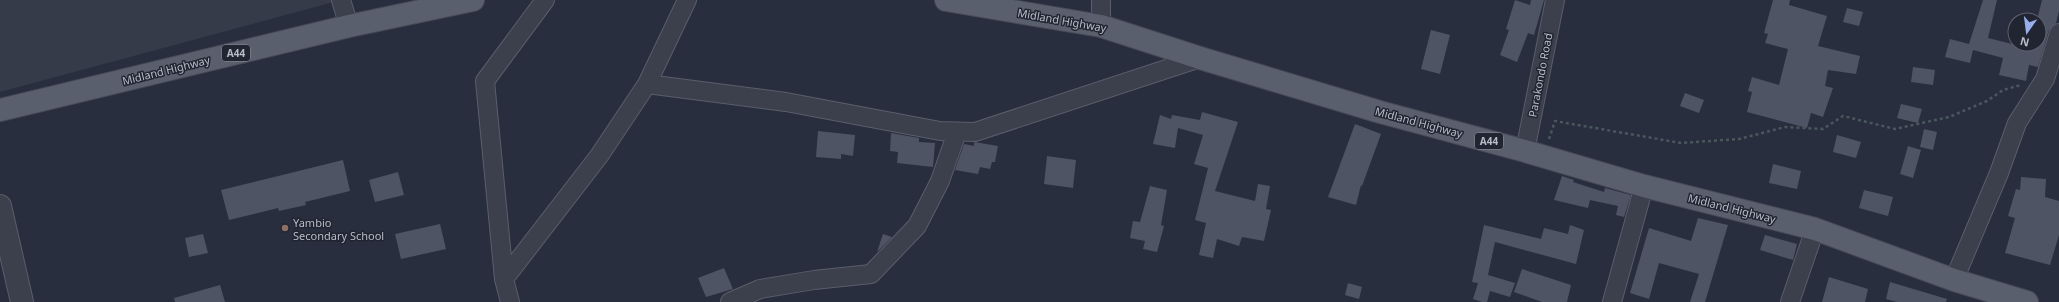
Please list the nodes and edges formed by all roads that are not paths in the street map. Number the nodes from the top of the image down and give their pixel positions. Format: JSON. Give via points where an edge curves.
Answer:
{"nodes":[{"id":1,"x":342,"y":0,"type":"edge"},
{"id":2,"x":473,"y":0,"type":"edge"},
{"id":3,"x":545,"y":0,"type":"edge"},
{"id":4,"x":687,"y":0,"type":"edge"},
{"id":5,"x":946,"y":0,"type":"edge"},
{"id":6,"x":1101,"y":0,"type":"edge"},
{"id":7,"x":1555,"y":0,"type":"edge"},
{"id":8,"x":349,"y":26,"type":"junction"},
{"id":9,"x":1101,"y":26,"type":"junction"},
{"id":10,"x":2059,"y":33,"type":"edge"},
{"id":11,"x":1200,"y":58,"type":"junction"},
{"id":12,"x":647,"y":84,"type":"junction"},
{"id":13,"x":0,"y":110,"type":"edge"},
{"id":14,"x":957,"y":132,"type":"junction"},
{"id":15,"x":1534,"y":154,"type":"junction"},
{"id":16,"x":1644,"y":186,"type":"junction"},
{"id":17,"x":0,"y":206,"type":"edge"},
{"id":18,"x":1815,"y":229,"type":"junction"},
{"id":19,"x":504,"y":279,"type":"junction"},
{"id":20,"x":1954,"y":280,"type":"junction"},
{"id":21,"x":22,"y":302,"type":"edge"},
{"id":22,"x":510,"y":302,"type":"edge"},
{"id":23,"x":730,"y":302,"type":"edge"},
{"id":24,"x":1612,"y":302,"type":"edge"},
{"id":25,"x":1790,"y":302,"type":"edge"},
{"id":26,"x":2027,"y":302,"type":"edge"}],
"edges":[{"from":1,"to":8,"type":"street"},
{"from":2,"to":8,"type":"main road","name":"Midland Highway","number":"A44"},
{"from":3,"to":19,"type":"street","via":[[485,81]]},
{"from":4,"to":12,"type":"street"},
{"from":5,"to":9,"type":"main road","name":"Midland Highway","number":"A44"},
{"from":6,"to":9,"type":"street"},
{"from":7,"to":15,"type":"street","name":"Parakondo Road"},
{"from":8,"to":13,"type":"main road","name":"Midland Highway","number":"A44"},
{"from":9,"to":11,"type":"main road","name":"Midland Highway","number":"A44"},
{"from":10,"to":20,"type":"street","via":[[2045,79],[2017,123]]},
{"from":11,"to":14,"type":"street","via":[[975,132]]},
{"from":11,"to":15,"type":"main road","name":"Midland Highway","number":"A44","via":[[1380,112]]},
{"from":12,"to":14,"type":"street","via":[[786,102]]},
{"from":12,"to":19,"type":"street","via":[[599,156]]},
{"from":14,"to":23,"type":"street","via":[[940,181],[917,226],[871,274],[760,289]]},
{"from":15,"to":16,"type":"main road","name":"Midland Highway","number":"A44"},
{"from":16,"to":18,"type":"main road","name":"Midland Highway","number":"A44"},
{"from":16,"to":24,"type":"street"},
{"from":17,"to":21,"type":"street"},
{"from":18,"to":20,"type":"main road","name":"Midland Highway","number":"A44"},
{"from":18,"to":25,"type":"street"},
{"from":19,"to":22,"type":"street"},
{"from":20,"to":26,"type":"main road","name":"Midland Highway","number":"A44"}]}
